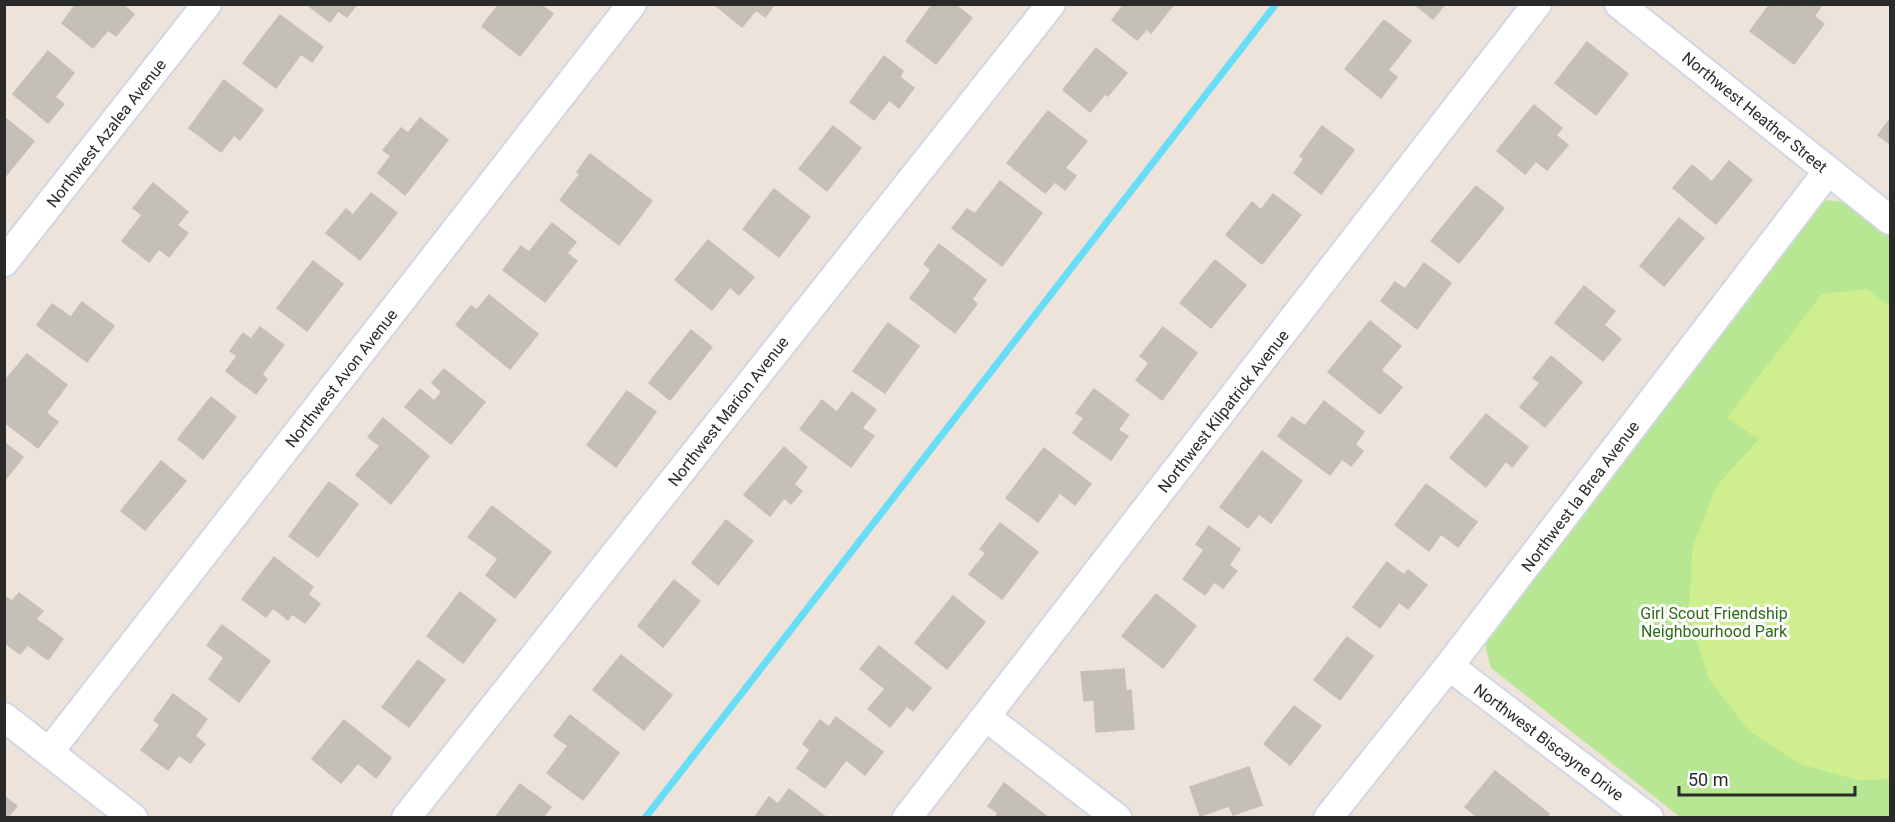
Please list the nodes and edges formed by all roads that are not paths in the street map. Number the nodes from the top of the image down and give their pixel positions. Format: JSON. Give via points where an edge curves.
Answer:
{"nodes":[{"id":1,"x":207,"y":4,"type":"edge"},
{"id":2,"x":632,"y":4,"type":"edge"},
{"id":3,"x":1051,"y":4,"type":"edge"},
{"id":4,"x":1537,"y":4,"type":"edge"},
{"id":5,"x":1619,"y":4,"type":"edge"},
{"id":6,"x":1828,"y":171,"type":"junction"},
{"id":7,"x":1890,"y":220,"type":"edge"},
{"id":8,"x":4,"y":262,"type":"edge"},
{"id":9,"x":1449,"y":666,"type":"junction"},
{"id":10,"x":4,"y":717,"type":"edge"},
{"id":11,"x":986,"y":717,"type":"junction"},
{"id":12,"x":49,"y":752,"type":"junction"},
{"id":13,"x":133,"y":818,"type":"edge"},
{"id":14,"x":406,"y":818,"type":"edge"},
{"id":15,"x":907,"y":818,"type":"edge"},
{"id":16,"x":1117,"y":818,"type":"edge"},
{"id":17,"x":1328,"y":818,"type":"edge"},
{"id":18,"x":1649,"y":818,"type":"edge"}],
"edges":[{"from":1,"to":8,"type":"street","name":"Northwest Azalea Avenue"},
{"from":2,"to":12,"type":"street","name":"Northwest Avon Avenue"},
{"from":3,"to":14,"type":"street","name":"Northwest Marion Avenue"},
{"from":4,"to":11,"type":"street","name":"Northwest Kilpatrick Avenue"},
{"from":5,"to":6,"type":"street","name":"Northwest Heather Street"},
{"from":6,"to":7,"type":"street","name":"Northwest Heather Street"},
{"from":6,"to":9,"type":"street","name":"Northwest la Brea Avenue"},
{"from":9,"to":17,"type":"street","name":"Northwest la Brea Avenue"},
{"from":9,"to":18,"type":"street","name":"Northwest Biscayne Drive"},
{"from":10,"to":12,"type":"street"},
{"from":11,"to":15,"type":"street","name":"Northwest Kilpatrick Avenue"},
{"from":11,"to":16,"type":"street"},
{"from":12,"to":13,"type":"street"}]}
